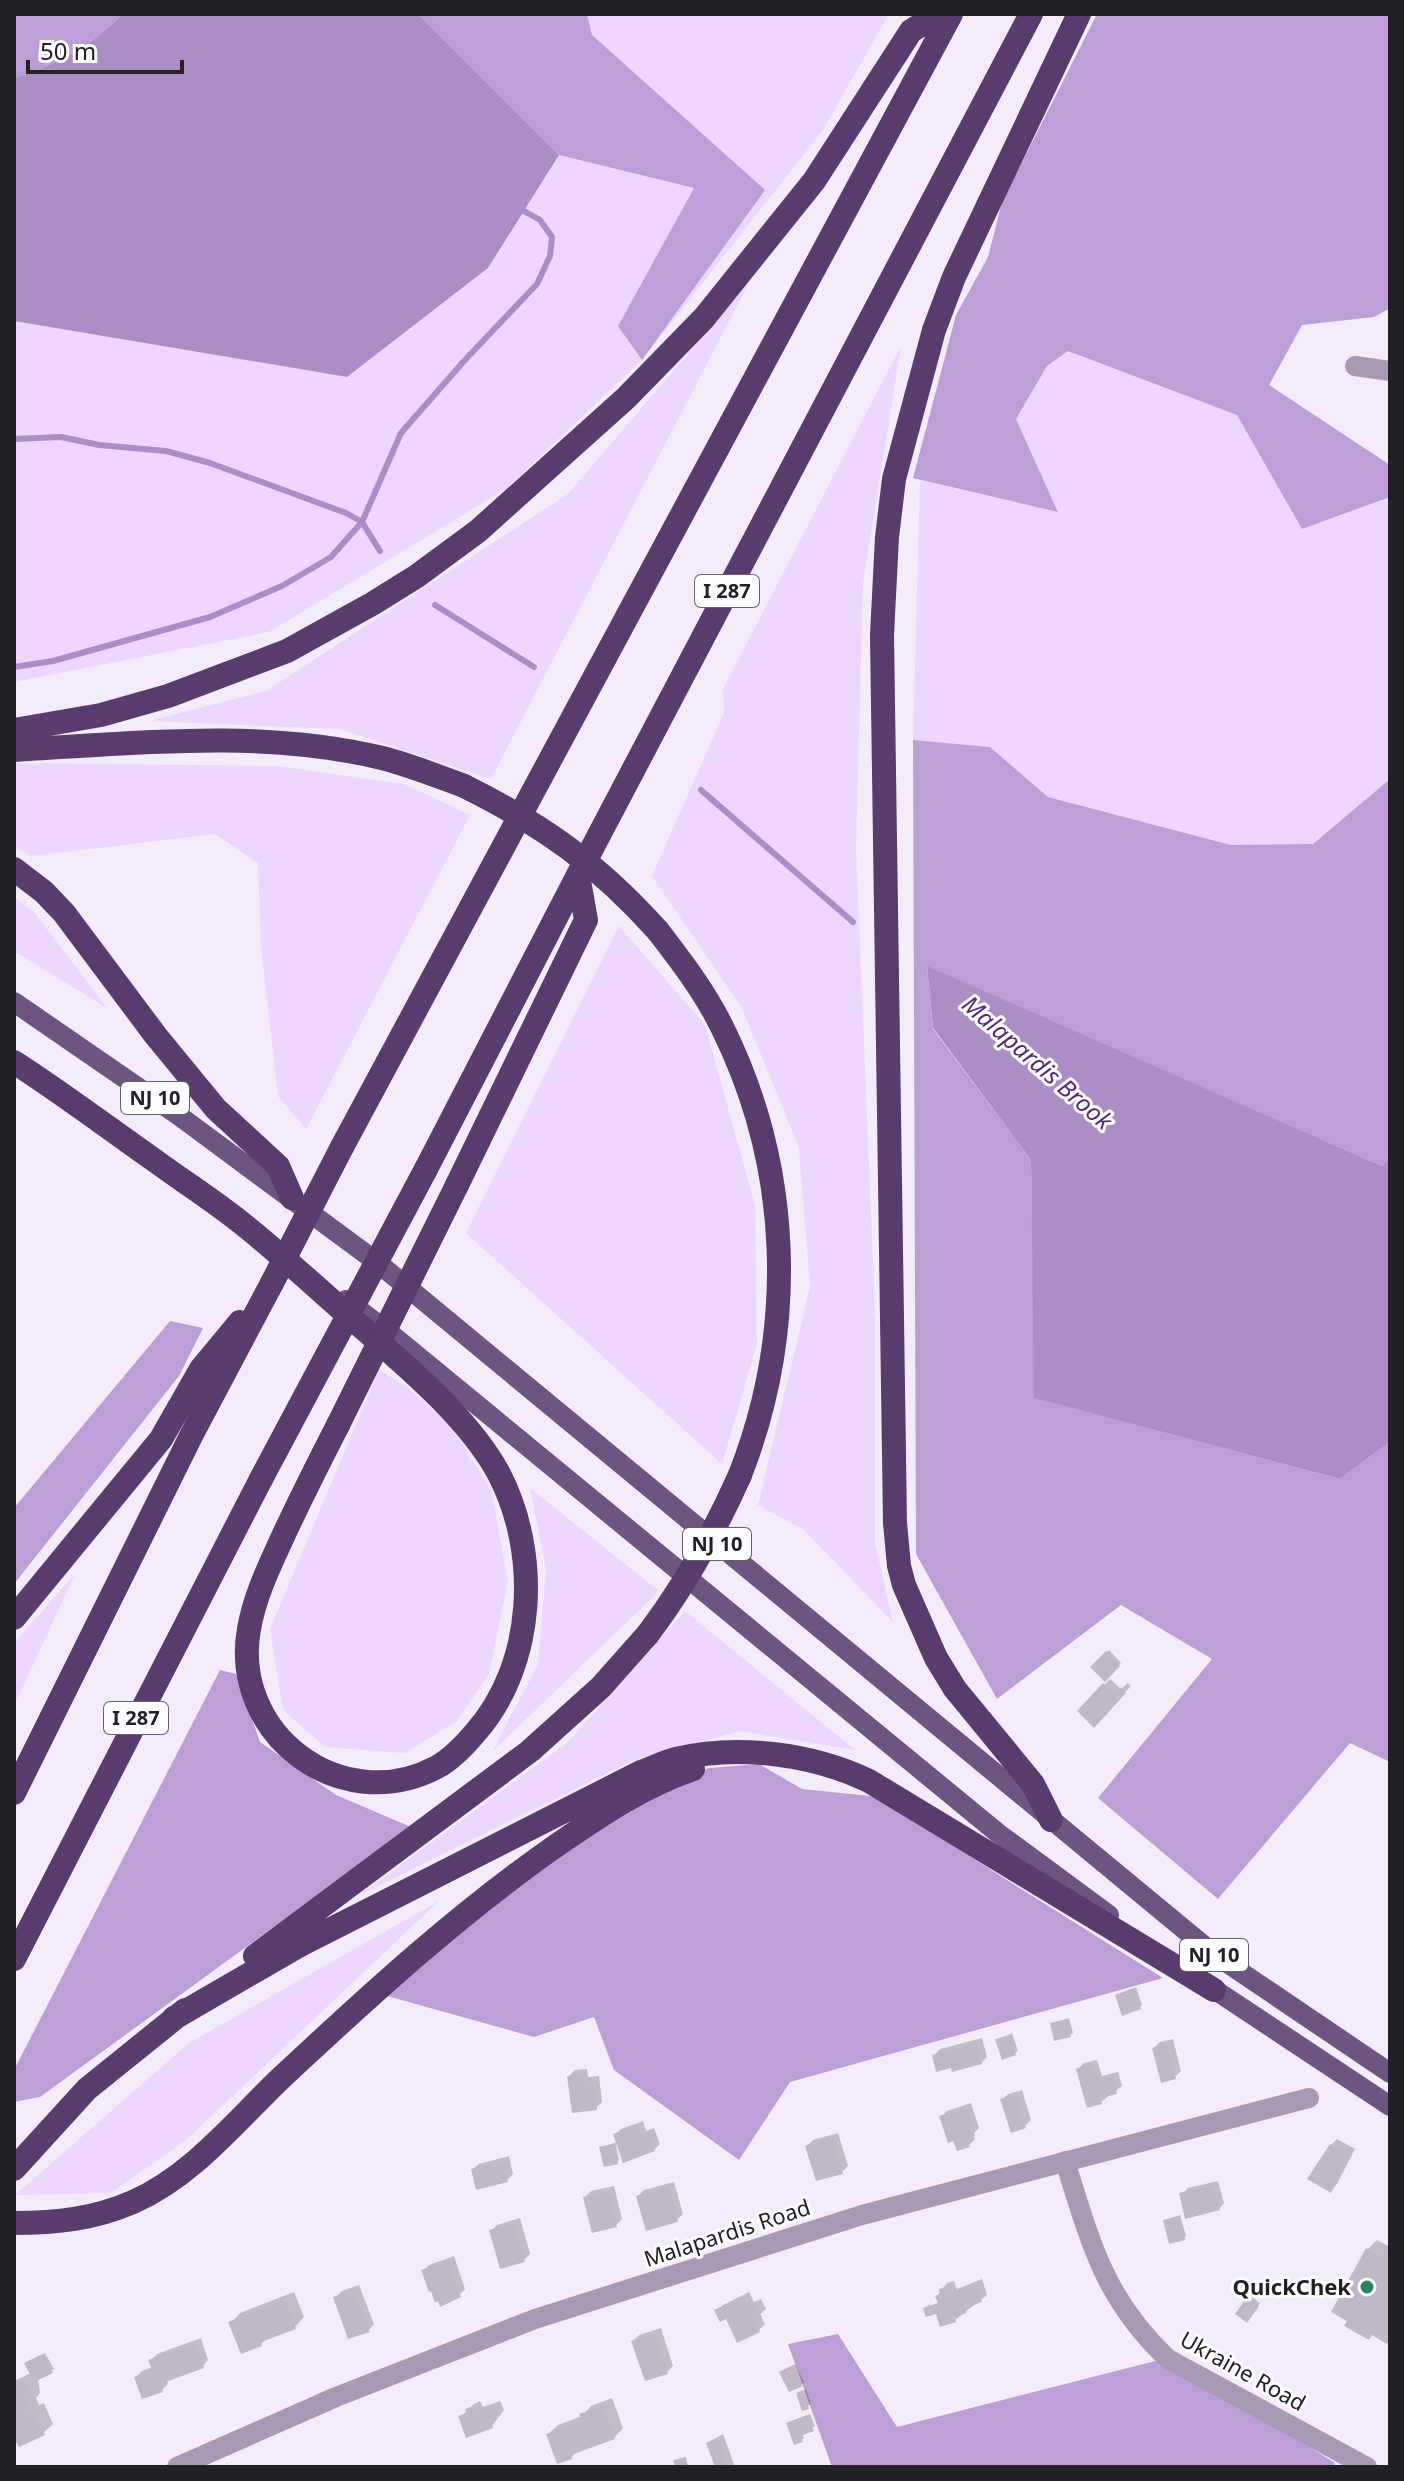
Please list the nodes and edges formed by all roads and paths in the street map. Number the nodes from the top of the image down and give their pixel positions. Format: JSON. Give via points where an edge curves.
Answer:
{"nodes":[{"id":1,"x":938,"y":14,"type":"edge"},
{"id":2,"x":951,"y":14,"type":"edge"},
{"id":3,"x":1031,"y":14,"type":"edge"},
{"id":4,"x":1079,"y":14,"type":"edge"},
{"id":5,"x":1355,"y":366,"type":"dead end"},
{"id":6,"x":1390,"y":371,"type":"edge"},
{"id":7,"x":14,"y":730,"type":"edge"},
{"id":8,"x":14,"y":750,"type":"edge"},
{"id":9,"x":14,"y":869,"type":"edge"},
{"id":10,"x":578,"y":875,"type":"junction"},
{"id":11,"x":14,"y":1002,"type":"edge"},
{"id":12,"x":14,"y":1062,"type":"edge"},
{"id":13,"x":292,"y":1198,"type":"junction"},
{"id":14,"x":244,"y":1225,"type":"junction"},
{"id":15,"x":272,"y":1283,"type":"junction"},
{"id":16,"x":14,"y":1618,"type":"edge"},
{"id":17,"x":766,"y":1755,"type":"junction"},
{"id":18,"x":14,"y":1793,"type":"edge"},
{"id":19,"x":1051,"y":1820,"type":"junction"},
{"id":20,"x":14,"y":1959,"type":"edge"},
{"id":21,"x":1214,"y":1990,"type":"junction"},
{"id":22,"x":174,"y":2018,"type":"junction"},
{"id":23,"x":1390,"y":2073,"type":"edge"},
{"id":24,"x":1309,"y":2098,"type":"dead end"},
{"id":25,"x":1390,"y":2106,"type":"edge"},
{"id":26,"x":1065,"y":2161,"type":"junction"},
{"id":27,"x":14,"y":2169,"type":"edge"},
{"id":28,"x":14,"y":2223,"type":"edge"},
{"id":29,"x":177,"y":2467,"type":"edge"},
{"id":30,"x":1367,"y":2467,"type":"edge"}],
"edges":[{"from":1,"to":7,"type":"highway","via":[[911,31],[814,181],[704,318],[626,398],[478,531],[417,576],[287,651],[168,696],[101,715]]},
{"from":2,"to":15,"type":"highway","bridge":true},
{"from":3,"to":10,"type":"highway","number":"I 287"},
{"from":4,"to":19,"type":"highway","via":[[934,330],[894,479],[882,635],[899,1566],[942,1668],[1033,1784]]},
{"from":5,"to":6,"type":"street"},
{"from":8,"to":22,"type":"highway","bridge":true,"via":[[256,741],[313,746],[381,758],[464,786],[520,816],[590,862],[658,931],[692,977],[738,1064],[761,1128],[776,1199],[780,1264],[769,1381],[740,1475],[674,1600],[601,1687],[530,1751]]},
{"from":9,"to":13,"type":"highway","via":[[64,913],[216,1109],[278,1166]]},
{"from":10,"to":14,"type":"highway","bridge":true,"via":[[586,920],[457,1185],[338,1425],[257,1596],[248,1631],[250,1679],[270,1729],[299,1757],[331,1774],[398,1780],[438,1766],[461,1749],[502,1693],[522,1632],[525,1602],[526,1565],[518,1523],[497,1471],[444,1403],[414,1372]]},
{"from":10,"to":20,"type":"highway","number":"I 287","bridge":true},
{"from":11,"to":13,"type":"main road","number":"NJ 10"},
{"from":12,"to":14,"type":"highway","number":"NJ 10"},
{"from":13,"to":19,"type":"main road","number":"NJ 10","via":[[378,1263]]},
{"from":14,"to":21,"type":"main road","number":"NJ 10","via":[[392,1335],[999,1834]]},
{"from":15,"to":16,"type":"highway","via":[[201,1369],[161,1439]]},
{"from":15,"to":18,"type":"highway"},
{"from":17,"to":21,"type":"highway","via":[[816,1761],[869,1781]]},
{"from":17,"to":22,"type":"highway","via":[[704,1755],[641,1772],[300,1945]]},
{"from":17,"to":28,"type":"highway","via":[[718,1762],[672,1777],[579,1830],[504,1882],[353,2011],[194,2163],[159,2188],[81,2219]]},
{"from":19,"to":23,"type":"main road","number":"NJ 10","via":[[1214,1954]]},
{"from":21,"to":25,"type":"main road","number":"NJ 10"},
{"from":22,"to":27,"type":"highway","via":[[87,2089]]},
{"from":24,"to":26,"type":"street","name":"Malapardis Road"},
{"from":26,"to":29,"type":"street","name":"Malapardis Road","via":[[862,2215],[535,2319]]},
{"from":26,"to":30,"type":"street","name":"Ukraine Road","via":[[1095,2257],[1114,2295],[1148,2340],[1168,2359]]}]}
